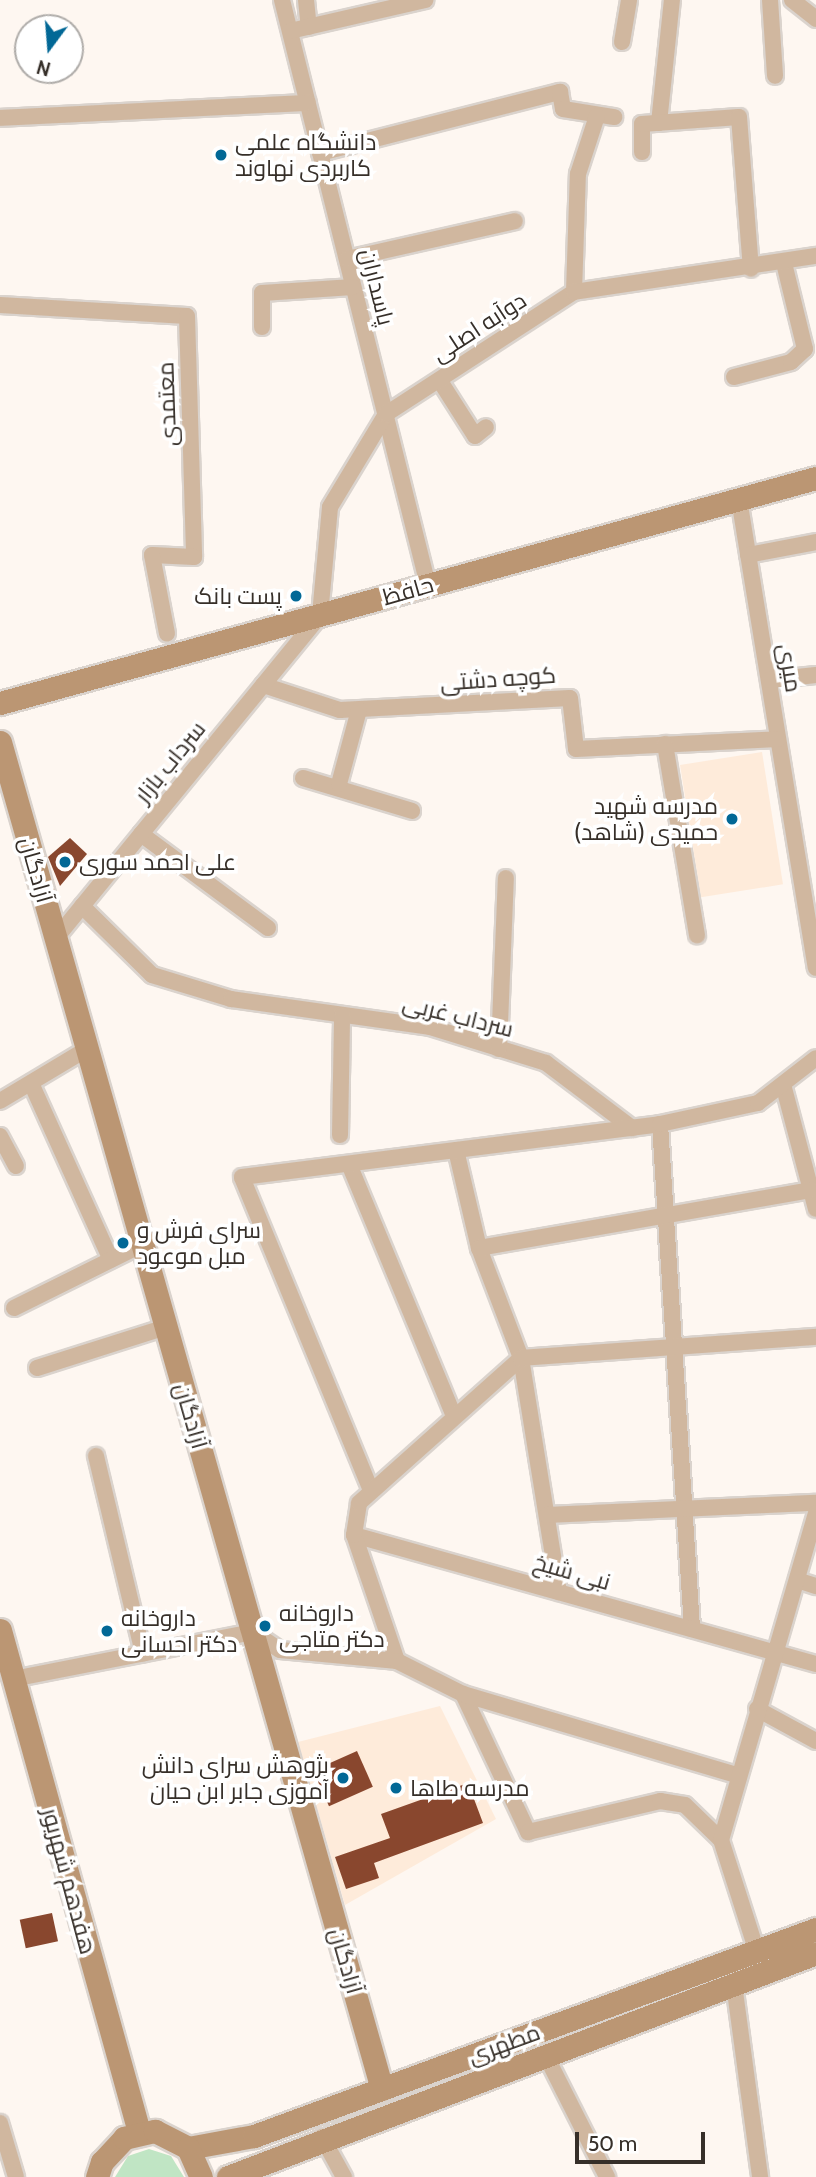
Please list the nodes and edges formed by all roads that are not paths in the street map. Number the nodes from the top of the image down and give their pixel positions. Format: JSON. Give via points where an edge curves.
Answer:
{"nodes":[{"id":1,"x":282,"y":0,"type":"edge"},
{"id":2,"x":306,"y":0,"type":"edge"},
{"id":3,"x":425,"y":0,"type":"edge"},
{"id":4,"x":629,"y":0,"type":"edge"},
{"id":5,"x":672,"y":0,"type":"edge"},
{"id":6,"x":770,"y":0,"type":"edge"},
{"id":7,"x":792,"y":0,"type":"edge"},
{"id":8,"x":816,"y":19,"type":"edge"},
{"id":9,"x":309,"y":27,"type":"junction"},
{"id":10,"x":290,"y":31,"type":"junction"},
{"id":11,"x":622,"y":42,"type":"dead end"},
{"id":12,"x":775,"y":76,"type":"dead end"},
{"id":13,"x":308,"y":103,"type":"junction"},
{"id":14,"x":597,"y":116,"type":"junction"},
{"id":15,"x":614,"y":117,"type":"dead end"},
{"id":16,"x":0,"y":118,"type":"edge"},
{"id":17,"x":659,"y":123,"type":"junction"},
{"id":18,"x":642,"y":152,"type":"dead end"},
{"id":19,"x":320,"y":153,"type":"junction"},
{"id":20,"x":515,"y":221,"type":"dead end"},
{"id":21,"x":816,"y":256,"type":"edge"},
{"id":22,"x":347,"y":259,"type":"junction"},
{"id":23,"x":784,"y":262,"type":"junction"},
{"id":24,"x":751,"y":269,"type":"junction"},
{"id":25,"x":354,"y":286,"type":"junction"},
{"id":26,"x":574,"y":292,"type":"junction"},
{"id":27,"x":0,"y":305,"type":"edge"},
{"id":28,"x":262,"y":327,"type":"dead end"},
{"id":29,"x":734,"y":377,"type":"dead end"},
{"id":30,"x":440,"y":381,"type":"junction"},
{"id":31,"x":386,"y":414,"type":"junction"},
{"id":32,"x":485,"y":427,"type":"dead end"},
{"id":33,"x":816,"y":478,"type":"edge"},
{"id":34,"x":739,"y":499,"type":"junction"},
{"id":35,"x":816,"y":542,"type":"edge"},
{"id":36,"x":748,"y":555,"type":"junction"},
{"id":37,"x":428,"y":585,"type":"junction"},
{"id":38,"x":320,"y":615,"type":"junction"},
{"id":39,"x":167,"y":634,"type":"dead end"},
{"id":40,"x":816,"y":675,"type":"edge"},
{"id":41,"x":769,"y":680,"type":"junction"},
{"id":42,"x":262,"y":685,"type":"junction"},
{"id":43,"x":0,"y":703,"type":"edge"},
{"id":44,"x":359,"y":710,"type":"junction"},
{"id":45,"x":778,"y":739,"type":"junction"},
{"id":46,"x":0,"y":742,"type":"edge"},
{"id":47,"x":664,"y":744,"type":"junction"},
{"id":48,"x":303,"y":778,"type":"dead end"},
{"id":49,"x":338,"y":784,"type":"junction"},
{"id":50,"x":412,"y":811,"type":"dead end"},
{"id":51,"x":141,"y":834,"type":"junction"},
{"id":52,"x":506,"y":878,"type":"dead end"},
{"id":53,"x":82,"y":906,"type":"junction"},
{"id":54,"x":268,"y":928,"type":"dead end"},
{"id":55,"x":697,"y":935,"type":"dead end"},
{"id":56,"x":56,"y":938,"type":"junction"},
{"id":57,"x":816,"y":968,"type":"edge"},
{"id":58,"x":342,"y":1015,"type":"junction"},
{"id":59,"x":87,"y":1049,"type":"junction"},
{"id":60,"x":499,"y":1049,"type":"junction"},
{"id":61,"x":816,"y":1058,"type":"edge"},
{"id":62,"x":30,"y":1083,"type":"junction"},
{"id":63,"x":784,"y":1088,"type":"junction"},
{"id":64,"x":0,"y":1101,"type":"edge"},
{"id":65,"x":660,"y":1124,"type":"junction"},
{"id":66,"x":632,"y":1128,"type":"junction"},
{"id":67,"x":340,"y":1135,"type":"dead end"},
{"id":68,"x":0,"y":1136,"type":"edge"},
{"id":69,"x":456,"y":1150,"type":"junction"},
{"id":70,"x":349,"y":1164,"type":"junction"},
{"id":71,"x":16,"y":1166,"type":"dead end"},
{"id":72,"x":811,"y":1190,"type":"junction"},
{"id":73,"x":816,"y":1209,"type":"edge"},
{"id":74,"x":666,"y":1213,"type":"junction"},
{"id":75,"x":143,"y":1244,"type":"junction"},
{"id":76,"x":479,"y":1248,"type":"junction"},
{"id":77,"x":111,"y":1260,"type":"junction"},
{"id":78,"x":14,"y":1308,"type":"dead end"},
{"id":79,"x":166,"y":1326,"type":"junction"},
{"id":80,"x":816,"y":1337,"type":"edge"},
{"id":81,"x":675,"y":1348,"type":"junction"},
{"id":82,"x":522,"y":1358,"type":"junction"},
{"id":83,"x":37,"y":1368,"type":"dead end"},
{"id":84,"x":454,"y":1416,"type":"junction"},
{"id":85,"x":96,"y":1456,"type":"dead end"},
{"id":86,"x":370,"y":1488,"type":"junction"},
{"id":87,"x":816,"y":1503,"type":"edge"},
{"id":88,"x":685,"y":1509,"type":"junction"},
{"id":89,"x":816,"y":1514,"type":"edge"},
{"id":90,"x":547,"y":1515,"type":"junction"},
{"id":91,"x":354,"y":1535,"type":"junction"},
{"id":92,"x":797,"y":1580,"type":"junction"},
{"id":93,"x":816,"y":1586,"type":"edge"},
{"id":94,"x":559,"y":1592,"type":"junction"},
{"id":95,"x":692,"y":1629,"type":"junction"},
{"id":96,"x":0,"y":1630,"type":"edge"},
{"id":97,"x":253,"y":1632,"type":"junction"},
{"id":98,"x":143,"y":1653,"type":"junction"},
{"id":99,"x":777,"y":1653,"type":"junction"},
{"id":100,"x":397,"y":1661,"type":"junction"},
{"id":101,"x":816,"y":1664,"type":"edge"},
{"id":102,"x":7,"y":1680,"type":"edge"},
{"id":103,"x":463,"y":1694,"type":"junction"},
{"id":104,"x":757,"y":1709,"type":"junction"},
{"id":105,"x":816,"y":1741,"type":"edge"},
{"id":106,"x":737,"y":1775,"type":"junction"},
{"id":107,"x":721,"y":1840,"type":"junction"},
{"id":108,"x":816,"y":1929,"type":"edge"},
{"id":109,"x":757,"y":1952,"type":"junction"},
{"id":110,"x":814,"y":1956,"type":"edge"},
{"id":111,"x":734,"y":1984,"type":"junction"},
{"id":112,"x":545,"y":2054,"type":"junction"},
{"id":113,"x":382,"y":2089,"type":"junction"},
{"id":114,"x":0,"y":2123,"type":"edge"},
{"id":115,"x":139,"y":2132,"type":"junction"},
{"id":116,"x":322,"y":2137,"type":"junction"},
{"id":117,"x":188,"y":2148,"type":"junction"},
{"id":118,"x":16,"y":2177,"type":"edge"},
{"id":119,"x":97,"y":2177,"type":"edge"},
{"id":120,"x":201,"y":2177,"type":"edge"},
{"id":121,"x":228,"y":2177,"type":"edge"},
{"id":122,"x":344,"y":2177,"type":"edge"},
{"id":123,"x":607,"y":2177,"type":"edge"},
{"id":124,"x":760,"y":2177,"type":"edge"}],
"edges":[{"from":1,"to":10,"type":"street","name":"پاسداران"},
{"from":2,"to":9,"type":"street"},
{"from":3,"to":9,"type":"street"},
{"from":4,"to":11,"type":"street"},
{"from":5,"to":17,"type":"street"},
{"from":6,"to":12,"type":"street"},
{"from":7,"to":8,"type":"street"},
{"from":9,"to":10,"type":"street"},
{"from":10,"to":13,"type":"street","name":"پاسداران"},
{"from":13,"to":16,"type":"street"},
{"from":13,"to":19,"type":"street","name":"پاسداران"},
{"from":14,"to":15,"type":"street"},
{"from":14,"to":19,"type":"street","via":[[563,109],[560,92]]},
{"from":14,"to":26,"type":"street","via":[[579,174]]},
{"from":17,"to":18,"type":"street","via":[[642,124]]},
{"from":17,"to":24,"type":"street","via":[[739,117]]},
{"from":19,"to":22,"type":"street","name":"پاسداران"},
{"from":20,"to":22,"type":"street"},
{"from":21,"to":23,"type":"street","name":"دوآبه اصلی"},
{"from":22,"to":25,"type":"street","name":"پاسداران"},
{"from":23,"to":24,"type":"street","name":"دوآبه اصلی"},
{"from":23,"to":29,"type":"street","via":[[805,349],[791,362]]},
{"from":24,"to":26,"type":"street","name":"دوآبه اصلی"},
{"from":25,"to":28,"type":"street","via":[[262,293]]},
{"from":25,"to":31,"type":"street","name":"پاسداران"},
{"from":26,"to":30,"type":"street","name":"دوآبه اصلی"},
{"from":27,"to":39,"type":"street","name":"معتمدی","via":[[187,316],[194,557],[152,555]]},
{"from":30,"to":31,"type":"street","name":"دوآبه اصلی"},
{"from":30,"to":32,"type":"street","via":[[475,436]]},
{"from":31,"to":37,"type":"street","name":"پاسداران"},
{"from":31,"to":38,"type":"street","name":"دوآبه اصلی","via":[[330,506]]},
{"from":33,"to":34,"type":"main road","name":"حافظ"},
{"from":34,"to":36,"type":"street","name":"میری"},
{"from":34,"to":37,"type":"main road","name":"حافظ"},
{"from":35,"to":36,"type":"street"},
{"from":36,"to":41,"type":"street","name":"میری"},
{"from":37,"to":38,"type":"main road","name":"حافظ"},
{"from":38,"to":42,"type":"street","name":"سرداب بازار"},
{"from":38,"to":43,"type":"main road","name":"حافظ"},
{"from":40,"to":41,"type":"street"},
{"from":41,"to":45,"type":"street","name":"میری"},
{"from":42,"to":44,"type":"street","name":"کوچه دشتی","via":[[319,707]]},
{"from":42,"to":51,"type":"street","name":"سرداب بازار"},
{"from":44,"to":47,"type":"street","name":"کوچه دشتی","via":[[570,698],[576,749]]},
{"from":44,"to":49,"type":"street"},
{"from":45,"to":47,"type":"street","name":"کوچه دشتی"},
{"from":45,"to":57,"type":"street","name":"میری"},
{"from":46,"to":56,"type":"main road","name":"آزادگان"},
{"from":47,"to":55,"type":"street"},
{"from":48,"to":49,"type":"street"},
{"from":49,"to":50,"type":"street"},
{"from":51,"to":53,"type":"street","name":"سرداب بازار"},
{"from":51,"to":54,"type":"street"},
{"from":52,"to":60,"type":"street"},
{"from":53,"to":56,"type":"street","name":"سرداب بازار"},
{"from":53,"to":58,"type":"street","name":"سرداب غربی","via":[[152,975],[231,999]]},
{"from":56,"to":59,"type":"main road","name":"آزادگان"},
{"from":58,"to":60,"type":"street","name":"سرداب غربی","via":[[430,1027]]},
{"from":58,"to":67,"type":"street"},
{"from":59,"to":62,"type":"street"},
{"from":59,"to":75,"type":"main road","name":"آزادگان"},
{"from":60,"to":66,"type":"street","name":"سرداب غربی","via":[[546,1063]]},
{"from":61,"to":63,"type":"street"},
{"from":62,"to":64,"type":"street"},
{"from":62,"to":77,"type":"street"},
{"from":63,"to":65,"type":"street","via":[[758,1103]]},
{"from":63,"to":72,"type":"street"},
{"from":65,"to":66,"type":"street"},
{"from":65,"to":74,"type":"street"},
{"from":66,"to":69,"type":"street"},
{"from":68,"to":71,"type":"street"},
{"from":69,"to":70,"type":"street"},
{"from":69,"to":76,"type":"street"},
{"from":70,"to":84,"type":"street"},
{"from":70,"to":86,"type":"street","via":[[242,1177]]},
{"from":72,"to":73,"type":"street"},
{"from":72,"to":74,"type":"street"},
{"from":74,"to":76,"type":"street"},
{"from":74,"to":81,"type":"street"},
{"from":75,"to":77,"type":"street"},
{"from":75,"to":79,"type":"main road","name":"آزادگان"},
{"from":76,"to":82,"type":"street"},
{"from":77,"to":78,"type":"street"},
{"from":79,"to":83,"type":"street"},
{"from":79,"to":97,"type":"main road","name":"آزادگان"},
{"from":80,"to":81,"type":"street"},
{"from":81,"to":82,"type":"street"},
{"from":81,"to":88,"type":"street"},
{"from":82,"to":84,"type":"street"},
{"from":82,"to":90,"type":"street"},
{"from":84,"to":86,"type":"street"},
{"from":85,"to":98,"type":"street"},
{"from":86,"to":91,"type":"street","via":[[359,1503]]},
{"from":87,"to":88,"type":"street"},
{"from":88,"to":90,"type":"street"},
{"from":88,"to":95,"type":"street"},
{"from":89,"to":92,"type":"street"},
{"from":90,"to":94,"type":"street"},
{"from":91,"to":94,"type":"street","name":"نبی شیخ"},
{"from":91,"to":100,"type":"street"},
{"from":92,"to":93,"type":"street"},
{"from":92,"to":99,"type":"street"},
{"from":94,"to":95,"type":"street","name":"نبی شیخ"},
{"from":95,"to":99,"type":"street","name":"نبی شیخ"},
{"from":96,"to":102,"type":"main road","name":"هفدهم شهریور"},
{"from":97,"to":98,"type":"street"},
{"from":97,"to":100,"type":"street","via":[[280,1650]]},
{"from":97,"to":113,"type":"main road","name":"آزادگان"},
{"from":98,"to":102,"type":"street"},
{"from":99,"to":101,"type":"street","name":"نبی شیخ"},
{"from":99,"to":104,"type":"street"},
{"from":100,"to":103,"type":"street"},
{"from":102,"to":115,"type":"main road","name":"هفدهم شهریور"},
{"from":103,"to":106,"type":"street"},
{"from":103,"to":107,"type":"street","via":[[528,1832],[660,1801],[685,1805]]},
{"from":104,"to":105,"type":"street"},
{"from":104,"to":106,"type":"street"},
{"from":106,"to":107,"type":"street"},
{"from":107,"to":109,"type":"street"},
{"from":108,"to":109,"type":"main road","name":"مطهری"},
{"from":109,"to":113,"type":"main road","name":"مطهری"},
{"from":110,"to":111,"type":"main road","name":"مطهری"},
{"from":111,"to":112,"type":"main road","name":"مطهری"},
{"from":111,"to":124,"type":"street"},
{"from":112,"to":116,"type":"main road","name":"مطهری"},
{"from":112,"to":123,"type":"street"},
{"from":113,"to":117,"type":"main road","name":"مطهری","via":[[254,2136]]},
{"from":114,"to":118,"type":"street"},
{"from":115,"to":117,"type":"main road","via":[[171,2136]]},
{"from":115,"to":119,"type":"main road","via":[[111,2148]]},
{"from":116,"to":121,"type":"main road","name":"مطهری"},
{"from":116,"to":122,"type":"street"},
{"from":117,"to":120,"type":"main road"}]}
